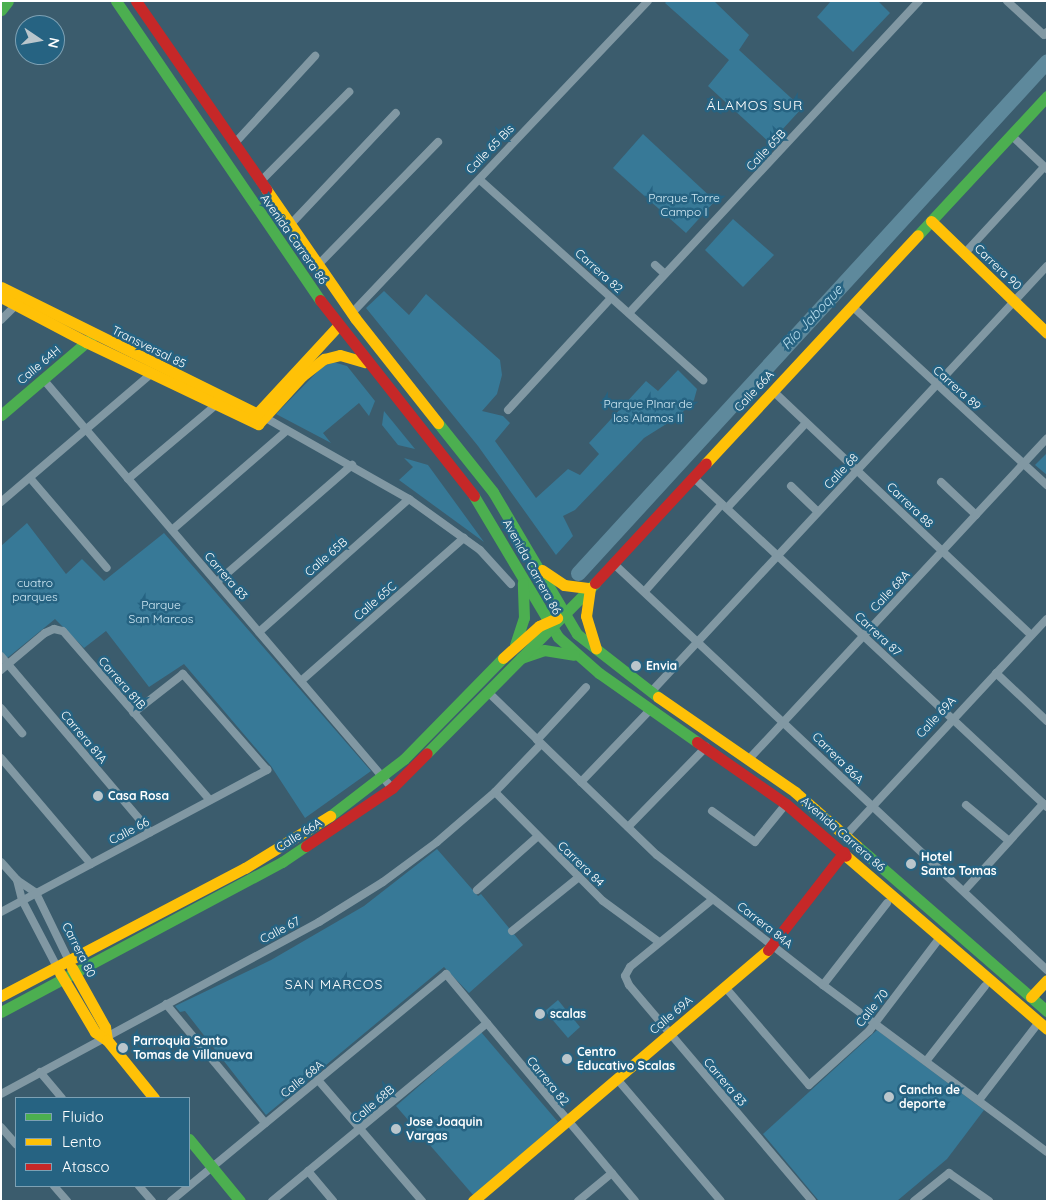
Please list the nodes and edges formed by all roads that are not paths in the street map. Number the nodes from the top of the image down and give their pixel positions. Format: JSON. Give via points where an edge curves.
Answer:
{"nodes":[{"id":1,"x":8,"y":1,"type":"edge"},
{"id":2,"x":116,"y":1,"type":"edge"},
{"id":3,"x":136,"y":1,"type":"edge"},
{"id":4,"x":648,"y":1,"type":"edge"},
{"id":5,"x":919,"y":1,"type":"edge"},
{"id":6,"x":1007,"y":1,"type":"edge"},
{"id":7,"x":1,"y":10,"type":"edge"},
{"id":8,"x":1045,"y":33,"type":"edge"},
{"id":9,"x":316,"y":56,"type":"dead end"},
{"id":10,"x":349,"y":92,"type":"dead end"},
{"id":11,"x":1047,"y":96,"type":"edge"},
{"id":12,"x":396,"y":113,"type":"dead end"},
{"id":13,"x":1011,"y":135,"type":"junction"},
{"id":14,"x":438,"y":142,"type":"dead end"},
{"id":15,"x":234,"y":144,"type":"junction"},
{"id":16,"x":1046,"y":168,"type":"edge"},
{"id":17,"x":480,"y":180,"type":"junction"},
{"id":18,"x":260,"y":182,"type":"junction"},
{"id":19,"x":931,"y":221,"type":"junction"},
{"id":20,"x":290,"y":225,"type":"junction"},
{"id":21,"x":964,"y":253,"type":"junction"},
{"id":22,"x":318,"y":265,"type":"junction"},
{"id":23,"x":655,"y":265,"type":"dead end"},
{"id":24,"x":1047,"y":266,"type":"edge"},
{"id":25,"x":665,"y":274,"type":"junction"},
{"id":26,"x":1,"y":286,"type":"edge"},
{"id":27,"x":1,"y":297,"type":"edge"},
{"id":28,"x":611,"y":298,"type":"junction"},
{"id":29,"x":1014,"y":301,"type":"junction"},
{"id":30,"x":16,"y":305,"type":"junction"},
{"id":31,"x":852,"y":306,"type":"junction"},
{"id":32,"x":351,"y":314,"type":"junction"},
{"id":33,"x":629,"y":314,"type":"junction"},
{"id":34,"x":1,"y":320,"type":"edge"},
{"id":35,"x":338,"y":326,"type":"junction"},
{"id":36,"x":1047,"y":333,"type":"edge"},
{"id":37,"x":90,"y":339,"type":"junction"},
{"id":38,"x":365,"y":362,"type":"junction"},
{"id":39,"x":152,"y":373,"type":"junction"},
{"id":40,"x":43,"y":379,"type":"junction"},
{"id":41,"x":703,"y":380,"type":"dead end"},
{"id":42,"x":936,"y":385,"type":"junction"},
{"id":43,"x":773,"y":391,"type":"junction"},
{"id":44,"x":217,"y":404,"type":"junction"},
{"id":45,"x":508,"y":410,"type":"dead end"},
{"id":46,"x":1,"y":415,"type":"edge"},
{"id":47,"x":257,"y":419,"type":"junction"},
{"id":48,"x":806,"y":423,"type":"junction"},
{"id":49,"x":86,"y":430,"type":"junction"},
{"id":50,"x":285,"y":432,"type":"junction"},
{"id":51,"x":1047,"y":438,"type":"edge"},
{"id":52,"x":1024,"y":464,"type":"junction"},
{"id":53,"x":352,"y":465,"type":"junction"},
{"id":54,"x":857,"y":470,"type":"junction"},
{"id":55,"x":693,"y":477,"type":"junction"},
{"id":56,"x":30,"y":478,"type":"junction"},
{"id":57,"x":128,"y":479,"type":"junction"},
{"id":58,"x":941,"y":482,"type":"dead end"},
{"id":59,"x":1047,"y":485,"type":"edge"},
{"id":60,"x":791,"y":486,"type":"dead end"},
{"id":61,"x":409,"y":499,"type":"junction"},
{"id":62,"x":1,"y":502,"type":"edge"},
{"id":63,"x":724,"y":506,"type":"junction"},
{"id":64,"x":818,"y":512,"type":"junction"},
{"id":65,"x":976,"y":514,"type":"junction"},
{"id":66,"x":172,"y":530,"type":"junction"},
{"id":67,"x":464,"y":538,"type":"junction"},
{"id":68,"x":942,"y":552,"type":"junction"},
{"id":69,"x":778,"y":556,"type":"junction"},
{"id":70,"x":613,"y":563,"type":"junction"},
{"id":71,"x":107,"y":568,"type":"dead end"},
{"id":72,"x":539,"y":568,"type":"junction"},
{"id":73,"x":522,"y":573,"type":"junction"},
{"id":74,"x":217,"y":582,"type":"junction"},
{"id":75,"x":511,"y":584,"type":"dead end"},
{"id":76,"x":590,"y":588,"type":"junction"},
{"id":77,"x":645,"y":591,"type":"junction"},
{"id":78,"x":563,"y":616,"type":"junction"},
{"id":79,"x":1047,"y":619,"type":"edge"},
{"id":80,"x":548,"y":626,"type":"junction"},
{"id":81,"x":259,"y":632,"type":"junction"},
{"id":82,"x":1032,"y":635,"type":"junction"},
{"id":83,"x":864,"y":636,"type":"junction"},
{"id":84,"x":698,"y":641,"type":"junction"},
{"id":85,"x":515,"y":645,"type":"junction"},
{"id":86,"x":596,"y":651,"type":"junction"},
{"id":87,"x":1,"y":656,"type":"edge"},
{"id":88,"x":577,"y":656,"type":"junction"},
{"id":89,"x":521,"y":658,"type":"junction"},
{"id":90,"x":8,"y":665,"type":"junction"},
{"id":91,"x":1,"y":670,"type":"edge"},
{"id":92,"x":996,"y":673,"type":"junction"},
{"id":93,"x":301,"y":681,"type":"junction"},
{"id":94,"x":586,"y":687,"type":"dead end"},
{"id":95,"x":651,"y":692,"type":"junction"},
{"id":96,"x":489,"y":693,"type":"junction"},
{"id":97,"x":1,"y":708,"type":"edge"},
{"id":98,"x":651,"y":709,"type":"junction"},
{"id":99,"x":133,"y":712,"type":"junction"},
{"id":100,"x":1046,"y":717,"type":"edge"},
{"id":101,"x":952,"y":720,"type":"junction"},
{"id":102,"x":785,"y":721,"type":"junction"},
{"id":103,"x":22,"y":733,"type":"dead end"},
{"id":104,"x":539,"y":742,"type":"junction"},
{"id":105,"x":706,"y":747,"type":"junction"},
{"id":106,"x":1,"y":758,"type":"edge"},
{"id":107,"x":749,"y":759,"type":"junction"},
{"id":108,"x":384,"y":777,"type":"junction"},
{"id":109,"x":581,"y":782,"type":"junction"},
{"id":110,"x":392,"y":788,"type":"junction"},
{"id":111,"x":496,"y":792,"type":"junction"},
{"id":112,"x":210,"y":800,"type":"junction"},
{"id":113,"x":786,"y":804,"type":"junction"},
{"id":114,"x":966,"y":805,"type":"dead end"},
{"id":115,"x":1045,"y":806,"type":"edge"},
{"id":116,"x":872,"y":807,"type":"junction"},
{"id":117,"x":712,"y":811,"type":"dead end"},
{"id":118,"x":628,"y":827,"type":"junction"},
{"id":119,"x":150,"y":832,"type":"junction"},
{"id":120,"x":846,"y":834,"type":"junction"},
{"id":121,"x":537,"y":837,"type":"junction"},
{"id":122,"x":1009,"y":841,"type":"junction"},
{"id":123,"x":844,"y":852,"type":"junction"},
{"id":124,"x":1,"y":862,"type":"edge"},
{"id":125,"x":91,"y":864,"type":"junction"},
{"id":126,"x":578,"y":878,"type":"junction"},
{"id":127,"x":17,"y":880,"type":"junction"},
{"id":128,"x":477,"y":890,"type":"dead end"},
{"id":129,"x":964,"y":891,"type":"junction"},
{"id":130,"x":36,"y":893,"type":"junction"},
{"id":131,"x":713,"y":899,"type":"junction"},
{"id":132,"x":22,"y":900,"type":"junction"},
{"id":133,"x":887,"y":903,"type":"dead end"},
{"id":134,"x":1,"y":912,"type":"edge"},
{"id":135,"x":512,"y":931,"type":"dead end"},
{"id":136,"x":941,"y":936,"type":"junction"},
{"id":137,"x":660,"y":942,"type":"junction"},
{"id":138,"x":773,"y":945,"type":"junction"},
{"id":139,"x":69,"y":961,"type":"junction"},
{"id":140,"x":57,"y":967,"type":"junction"},
{"id":141,"x":1047,"y":970,"type":"edge"},
{"id":142,"x":75,"y":973,"type":"junction"},
{"id":143,"x":446,"y":974,"type":"joint"},
{"id":144,"x":63,"y":980,"type":"junction"},
{"id":145,"x":1047,"y":980,"type":"edge"},
{"id":146,"x":823,"y":985,"type":"junction"},
{"id":147,"x":985,"y":986,"type":"dead end"},
{"id":148,"x":725,"y":988,"type":"junction"},
{"id":149,"x":1,"y":996,"type":"edge"},
{"id":150,"x":1031,"y":997,"type":"junction"},
{"id":151,"x":166,"y":1004,"type":"junction"},
{"id":152,"x":1047,"y":1011,"type":"edge"},
{"id":153,"x":1,"y":1012,"type":"edge"},
{"id":154,"x":877,"y":1023,"type":"junction"},
{"id":155,"x":487,"y":1024,"type":"junction"},
{"id":156,"x":1043,"y":1025,"type":"edge"},
{"id":157,"x":670,"y":1034,"type":"junction"},
{"id":158,"x":107,"y":1040,"type":"junction"},
{"id":159,"x":927,"y":1060,"type":"junction"},
{"id":160,"x":40,"y":1072,"type":"junction"},
{"id":161,"x":617,"y":1078,"type":"junction"},
{"id":162,"x":318,"y":1080,"type":"junction"},
{"id":163,"x":1,"y":1094,"type":"edge"},
{"id":164,"x":61,"y":1097,"type":"edge"},
{"id":165,"x":153,"y":1097,"type":"edge"},
{"id":166,"x":979,"y":1100,"type":"junction"},
{"id":167,"x":566,"y":1121,"type":"junction"},
{"id":168,"x":265,"y":1123,"type":"junction"},
{"id":169,"x":1,"y":1127,"type":"edge"},
{"id":170,"x":361,"y":1130,"type":"junction"},
{"id":171,"x":190,"y":1140,"type":"edge"},
{"id":172,"x":15,"y":1143,"type":"edge"},
{"id":173,"x":1047,"y":1152,"type":"edge"},
{"id":174,"x":213,"y":1167,"type":"junction"},
{"id":175,"x":308,"y":1170,"type":"junction"},
{"id":176,"x":612,"y":1173,"type":"junction"},
{"id":177,"x":190,"y":1186,"type":"edge"},
{"id":178,"x":55,"y":1187,"type":"edge"},
{"id":179,"x":139,"y":1187,"type":"edge"},
{"id":180,"x":188,"y":1187,"type":"edge"},
{"id":181,"x":67,"y":1201,"type":"edge"},
{"id":182,"x":152,"y":1201,"type":"edge"},
{"id":183,"x":171,"y":1201,"type":"edge"},
{"id":184,"x":240,"y":1201,"type":"edge"},
{"id":185,"x":272,"y":1201,"type":"edge"},
{"id":186,"x":333,"y":1201,"type":"edge"},
{"id":187,"x":422,"y":1201,"type":"edge"},
{"id":188,"x":473,"y":1201,"type":"edge"},
{"id":189,"x":578,"y":1201,"type":"edge"},
{"id":190,"x":635,"y":1201,"type":"edge"},
{"id":191,"x":721,"y":1201,"type":"edge"},
{"id":192,"x":812,"y":1201,"type":"edge"},
{"id":193,"x":914,"y":1201,"type":"edge"},
{"id":194,"x":989,"y":1201,"type":"edge"}],
"edges":[{"from":1,"to":7,"type":"street"},
{"from":2,"to":35,"type":"street","name":"Avenida Carrera 86"},
{"from":3,"to":15,"type":"street","name":"Avenida Carrera 86"},
{"from":4,"to":17,"type":"street","name":"Calle 65 Bis"},
{"from":5,"to":25,"type":"street","name":"Calle 65B"},
{"from":6,"to":8,"type":"street"},
{"from":9,"to":15,"type":"street"},
{"from":10,"to":18,"type":"street"},
{"from":11,"to":13,"type":"street","name":"Calle 66A"},
{"from":12,"to":20,"type":"street"},
{"from":13,"to":16,"type":"street"},
{"from":13,"to":19,"type":"street","name":"Calle 66A"},
{"from":14,"to":22,"type":"street"},
{"from":15,"to":18,"type":"street","name":"Avenida Carrera 86"},
{"from":16,"to":21,"type":"street"},
{"from":17,"to":28,"type":"street","name":"Carrera 82"},
{"from":17,"to":32,"type":"street","name":"Calle 65 Bis"},
{"from":18,"to":20,"type":"street","name":"Avenida Carrera 86"},
{"from":19,"to":21,"type":"street","name":"Carrera 90"},
{"from":19,"to":31,"type":"street","name":"Calle 66A"},
{"from":20,"to":22,"type":"street","name":"Avenida Carrera 86"},
{"from":21,"to":29,"type":"street","name":"Carrera 90"},
{"from":22,"to":32,"type":"street","name":"Avenida Carrera 86"},
{"from":23,"to":25,"type":"street"},
{"from":24,"to":29,"type":"street","name":"Calle 68"},
{"from":25,"to":33,"type":"street","name":"Calle 65B"},
{"from":26,"to":37,"type":"street","name":"Transversal 85"},
{"from":27,"to":30,"type":"street","name":"Transversal 85"},
{"from":28,"to":33,"type":"street","name":"Carrera 82"},
{"from":28,"to":45,"type":"street"},
{"from":29,"to":36,"type":"street","name":"Carrera 90"},
{"from":29,"to":42,"type":"street","name":"Calle 68"},
{"from":30,"to":34,"type":"street"},
{"from":30,"to":37,"type":"street","name":"Transversal 85"},
{"from":31,"to":42,"type":"street","name":"Carrera 89"},
{"from":31,"to":43,"type":"street","name":"Calle 66A"},
{"from":32,"to":72,"type":"street","name":"Avenida Carrera 86","via":[[493,492]]},
{"from":33,"to":41,"type":"street","name":"Carrera 82"},
{"from":35,"to":38,"type":"street","name":"Avenida Carrera 86"},
{"from":35,"to":47,"type":"street"},
{"from":37,"to":39,"type":"street","name":"Transversal 85"},
{"from":37,"to":40,"type":"street","name":"Calle 64H"},
{"from":37,"to":47,"type":"street","name":"Transversal 85"},
{"from":38,"to":47,"type":"street","via":[[340,355],[324,359]]},
{"from":38,"to":73,"type":"street","name":"Avenida Carrera 86","via":[[447,458]]},
{"from":39,"to":44,"type":"street","name":"Transversal 85"},
{"from":39,"to":49,"type":"street"},
{"from":40,"to":46,"type":"street","name":"Calle 64H"},
{"from":40,"to":49,"type":"street","name":"Carrera 83"},
{"from":42,"to":52,"type":"street","name":"Carrera 89"},
{"from":42,"to":54,"type":"street","name":"Calle 68"},
{"from":43,"to":48,"type":"street","name":"Carrera 88"},
{"from":43,"to":55,"type":"street","name":"Calle 66A"},
{"from":44,"to":47,"type":"street","name":"Transversal 85"},
{"from":44,"to":57,"type":"street"},
{"from":47,"to":50,"type":"street","name":"Transversal 85"},
{"from":48,"to":54,"type":"street","name":"Carrera 88"},
{"from":48,"to":63,"type":"street"},
{"from":49,"to":56,"type":"street"},
{"from":49,"to":57,"type":"street","name":"Carrera 83"},
{"from":50,"to":53,"type":"street","name":"Transversal 85"},
{"from":50,"to":66,"type":"street"},
{"from":51,"to":52,"type":"street","name":"Calle 68A"},
{"from":52,"to":59,"type":"street","name":"Carrera 89"},
{"from":52,"to":65,"type":"street","name":"Calle 68A"},
{"from":53,"to":61,"type":"street","name":"Transversal 85"},
{"from":53,"to":74,"type":"street"},
{"from":54,"to":64,"type":"street","name":"Calle 68"},
{"from":54,"to":68,"type":"street","name":"Carrera 88"},
{"from":55,"to":63,"type":"street","name":"Carrera 87"},
{"from":55,"to":70,"type":"street","name":"Calle 66A"},
{"from":56,"to":62,"type":"street"},
{"from":56,"to":71,"type":"street"},
{"from":57,"to":66,"type":"street","name":"Carrera 83"},
{"from":58,"to":65,"type":"street"},
{"from":60,"to":64,"type":"street"},
{"from":61,"to":67,"type":"street","name":"Transversal 85"},
{"from":61,"to":81,"type":"street","name":"Calle 65B"},
{"from":63,"to":69,"type":"street","name":"Carrera 87"},
{"from":63,"to":77,"type":"street"},
{"from":64,"to":69,"type":"street","name":"Calle 68"},
{"from":65,"to":68,"type":"street","name":"Calle 68A"},
{"from":66,"to":74,"type":"street","name":"Carrera 83"},
{"from":67,"to":75,"type":"street","name":"Transversal 85","via":[[492,560]]},
{"from":67,"to":93,"type":"street","name":"Calle 65C"},
{"from":68,"to":82,"type":"street","name":"Carrera 88"},
{"from":68,"to":83,"type":"street","name":"Calle 68A"},
{"from":69,"to":83,"type":"street","name":"Carrera 87"},
{"from":69,"to":84,"type":"street","name":"Calle 68"},
{"from":70,"to":76,"type":"street","name":"Calle 66A"},
{"from":70,"to":77,"type":"street","name":"Carrera 86A"},
{"from":72,"to":76,"type":"street","via":[[564,584]]},
{"from":72,"to":78,"type":"street","name":"Avenida Carrera 86"},
{"from":73,"to":80,"type":"street","name":"Avenida Carrera 86"},
{"from":73,"to":85,"type":"street","via":[[524,612]]},
{"from":74,"to":81,"type":"street","name":"Carrera 83"},
{"from":76,"to":78,"type":"street","name":"Calle 66A"},
{"from":76,"to":86,"type":"street","via":[[586,616]]},
{"from":77,"to":84,"type":"street","name":"Carrera 86A"},
{"from":78,"to":80,"type":"street","name":"Calle 66A"},
{"from":78,"to":86,"type":"street","name":"Avenida Carrera 86"},
{"from":79,"to":82,"type":"street","name":"Calle 69A"},
{"from":80,"to":85,"type":"street","name":"Calle 66A"},
{"from":80,"to":88,"type":"street","name":"Avenida Carrera 86"},
{"from":80,"to":89,"type":"street","name":"Calle 66A"},
{"from":81,"to":93,"type":"street","name":"Carrera 83"},
{"from":82,"to":92,"type":"street","name":"Calle 69A"},
{"from":83,"to":101,"type":"street","name":"Carrera 87"},
{"from":83,"to":102,"type":"street","name":"Calle 68A"},
{"from":84,"to":95,"type":"street","name":"Calle 68"},
{"from":84,"to":102,"type":"street","name":"Carrera 86A"},
{"from":85,"to":108,"type":"street","name":"Calle 66A"},
{"from":86,"to":95,"type":"street","name":"Avenida Carrera 86"},
{"from":87,"to":90,"type":"street","name":"Carrera 81A"},
{"from":88,"to":89,"type":"street","via":[[544,650]]},
{"from":88,"to":98,"type":"street","name":"Avenida Carrera 86"},
{"from":89,"to":96,"type":"street","name":"Calle 66A"},
{"from":90,"to":91,"type":"street"},
{"from":90,"to":99,"type":"street","name":"Carrera 81B","via":[[54,628],[63,632]]},
{"from":90,"to":119,"type":"street","name":"Carrera 81A"},
{"from":92,"to":100,"type":"street"},
{"from":92,"to":101,"type":"street","name":"Calle 69A"},
{"from":93,"to":108,"type":"street","name":"Carrera 83"},
{"from":94,"to":104,"type":"street","name":"Calle 67"},
{"from":95,"to":107,"type":"street","name":"Avenida Carrera 86"},
{"from":96,"to":104,"type":"street","name":"Carrera 84A"},
{"from":96,"to":110,"type":"street","name":"Calle 66A"},
{"from":97,"to":103,"type":"street"},
{"from":98,"to":105,"type":"street","name":"Avenida Carrera 86"},
{"from":98,"to":109,"type":"street"},
{"from":99,"to":112,"type":"street","name":"Carrera 81B"},
{"from":99,"to":112,"type":"street","name":"Calle 66","via":[[183,674],[267,770]]},
{"from":101,"to":115,"type":"street","name":"Carrera 87"},
{"from":101,"to":116,"type":"street","name":"Calle 69A"},
{"from":102,"to":107,"type":"street","name":"Calle 68A"},
{"from":102,"to":116,"type":"street","name":"Carrera 86A"},
{"from":104,"to":109,"type":"street","name":"Carrera 84A"},
{"from":104,"to":111,"type":"street","name":"Calle 67"},
{"from":105,"to":113,"type":"street","name":"Avenida Carrera 86"},
{"from":105,"to":118,"type":"street"},
{"from":106,"to":125,"type":"street"},
{"from":107,"to":120,"type":"street","name":"Avenida Carrera 86"},
{"from":108,"to":110,"type":"street","name":"Carrera 83"},
{"from":108,"to":139,"type":"street","name":"Calle 66A","via":[[331,816],[276,850]]},
{"from":109,"to":118,"type":"street","name":"Carrera 84A"},
{"from":110,"to":142,"type":"street","name":"Calle 66A","via":[[282,862]]},
{"from":111,"to":121,"type":"street","name":"Carrera 84"},
{"from":111,"to":151,"type":"street","name":"Calle 67","via":[[437,842],[375,887],[320,922]]},
{"from":112,"to":119,"type":"street","name":"Calle 66"},
{"from":113,"to":117,"type":"street","via":[[755,842]]},
{"from":113,"to":123,"type":"street","name":"Avenida Carrera 86"},
{"from":114,"to":122,"type":"street"},
{"from":115,"to":122,"type":"street"},
{"from":116,"to":120,"type":"street","name":"Calle 69A"},
{"from":116,"to":129,"type":"street","name":"Carrera 86A"},
{"from":118,"to":131,"type":"street","name":"Carrera 84A"},
{"from":119,"to":125,"type":"street","name":"Calle 66"},
{"from":120,"to":150,"type":"street","name":"Avenida Carrera 86"},
{"from":121,"to":126,"type":"street","name":"Carrera 84"},
{"from":121,"to":128,"type":"street"},
{"from":122,"to":129,"type":"street"},
{"from":123,"to":136,"type":"street","name":"Avenida Carrera 86"},
{"from":123,"to":138,"type":"street","name":"Calle 69A"},
{"from":124,"to":127,"type":"street","name":"Carrera 80"},
{"from":125,"to":130,"type":"street","name":"Calle 66"},
{"from":126,"to":135,"type":"street"},
{"from":126,"to":137,"type":"street","name":"Carrera 84","via":[[603,901]]},
{"from":127,"to":130,"type":"street","name":"Carrera 80"},
{"from":127,"to":132,"type":"street","name":"Carrera 80"},
{"from":129,"to":141,"type":"street","name":"Carrera 86A"},
{"from":130,"to":132,"type":"street","name":"Calle 66"},
{"from":130,"to":139,"type":"street","name":"Carrera 80"},
{"from":131,"to":137,"type":"street"},
{"from":131,"to":138,"type":"street","name":"Carrera 84A"},
{"from":132,"to":134,"type":"street","name":"Calle 66"},
{"from":132,"to":140,"type":"street","name":"Carrera 80"},
{"from":133,"to":146,"type":"street"},
{"from":136,"to":154,"type":"street","name":"Calle 70"},
{"from":136,"to":156,"type":"street","name":"Avenida Carrera 86"},
{"from":137,"to":157,"type":"street","name":"Carrera 83","via":[[630,967],[625,976]]},
{"from":138,"to":146,"type":"street","name":"Carrera 84A"},
{"from":138,"to":148,"type":"street","name":"Calle 69A"},
{"from":139,"to":140,"type":"street","name":"Calle 66A"},
{"from":139,"to":142,"type":"street","name":"Carrera 80"},
{"from":140,"to":144,"type":"street","name":"Carrera 80"},
{"from":140,"to":149,"type":"street","name":"Calle 66A"},
{"from":142,"to":144,"type":"street","name":"Calle 66A"},
{"from":142,"to":158,"type":"street","name":"Carrera 80","via":[[105,1027]]},
{"from":143,"to":155,"type":"street","name":"Carrera 82"},
{"from":143,"to":162,"type":"street","name":"Calle 68A"},
{"from":144,"to":153,"type":"street","name":"Calle 66A"},
{"from":144,"to":158,"type":"street","name":"Carrera 80","via":[[95,1032]]},
{"from":145,"to":150,"type":"street"},
{"from":146,"to":154,"type":"street","name":"Carrera 84A"},
{"from":147,"to":159,"type":"street"},
{"from":148,"to":154,"type":"street","name":"Calle 70","via":[[810,1085]]},
{"from":148,"to":157,"type":"street","name":"Calle 69A"},
{"from":150,"to":152,"type":"street","name":"Avenida Carrera 86"},
{"from":151,"to":158,"type":"street","name":"Calle 67"},
{"from":151,"to":168,"type":"street"},
{"from":154,"to":159,"type":"street","name":"Carrera 84A"},
{"from":155,"to":167,"type":"street","name":"Carrera 82"},
{"from":155,"to":170,"type":"street","name":"Calle 68B"},
{"from":156,"to":166,"type":"street"},
{"from":157,"to":161,"type":"street","name":"Calle 69A"},
{"from":157,"to":192,"type":"street","name":"Carrera 83"},
{"from":158,"to":160,"type":"street","name":"Calle 67"},
{"from":158,"to":165,"type":"street","name":"Carrera 80"},
{"from":159,"to":166,"type":"street","name":"Carrera 84A"},
{"from":160,"to":163,"type":"street","name":"Calle 67"},
{"from":160,"to":164,"type":"street"},
{"from":161,"to":167,"type":"street","name":"Calle 69A"},
{"from":161,"to":191,"type":"street"},
{"from":162,"to":168,"type":"street","name":"Calle 68A"},
{"from":162,"to":170,"type":"street"},
{"from":166,"to":173,"type":"street","name":"Carrera 84A"},
{"from":167,"to":176,"type":"street","name":"Carrera 82"},
{"from":167,"to":188,"type":"street","name":"Calle 69A"},
{"from":168,"to":174,"type":"street","name":"Calle 68A"},
{"from":169,"to":172,"type":"street"},
{"from":170,"to":175,"type":"street","name":"Calle 68B"},
{"from":170,"to":187,"type":"street"},
{"from":171,"to":174,"type":"street"},
{"from":174,"to":177,"type":"street","name":"Calle 68A"},
{"from":174,"to":184,"type":"street"},
{"from":175,"to":185,"type":"street","name":"Calle 68B"},
{"from":175,"to":186,"type":"street"},
{"from":176,"to":189,"type":"street"},
{"from":176,"to":190,"type":"street","name":"Carrera 82"},
{"from":178,"to":181,"type":"street"},
{"from":179,"to":182,"type":"street"},
{"from":180,"to":183,"type":"street","name":"Calle 68A"},
{"from":193,"to":194,"type":"street","via":[[949,1173]]}]}
